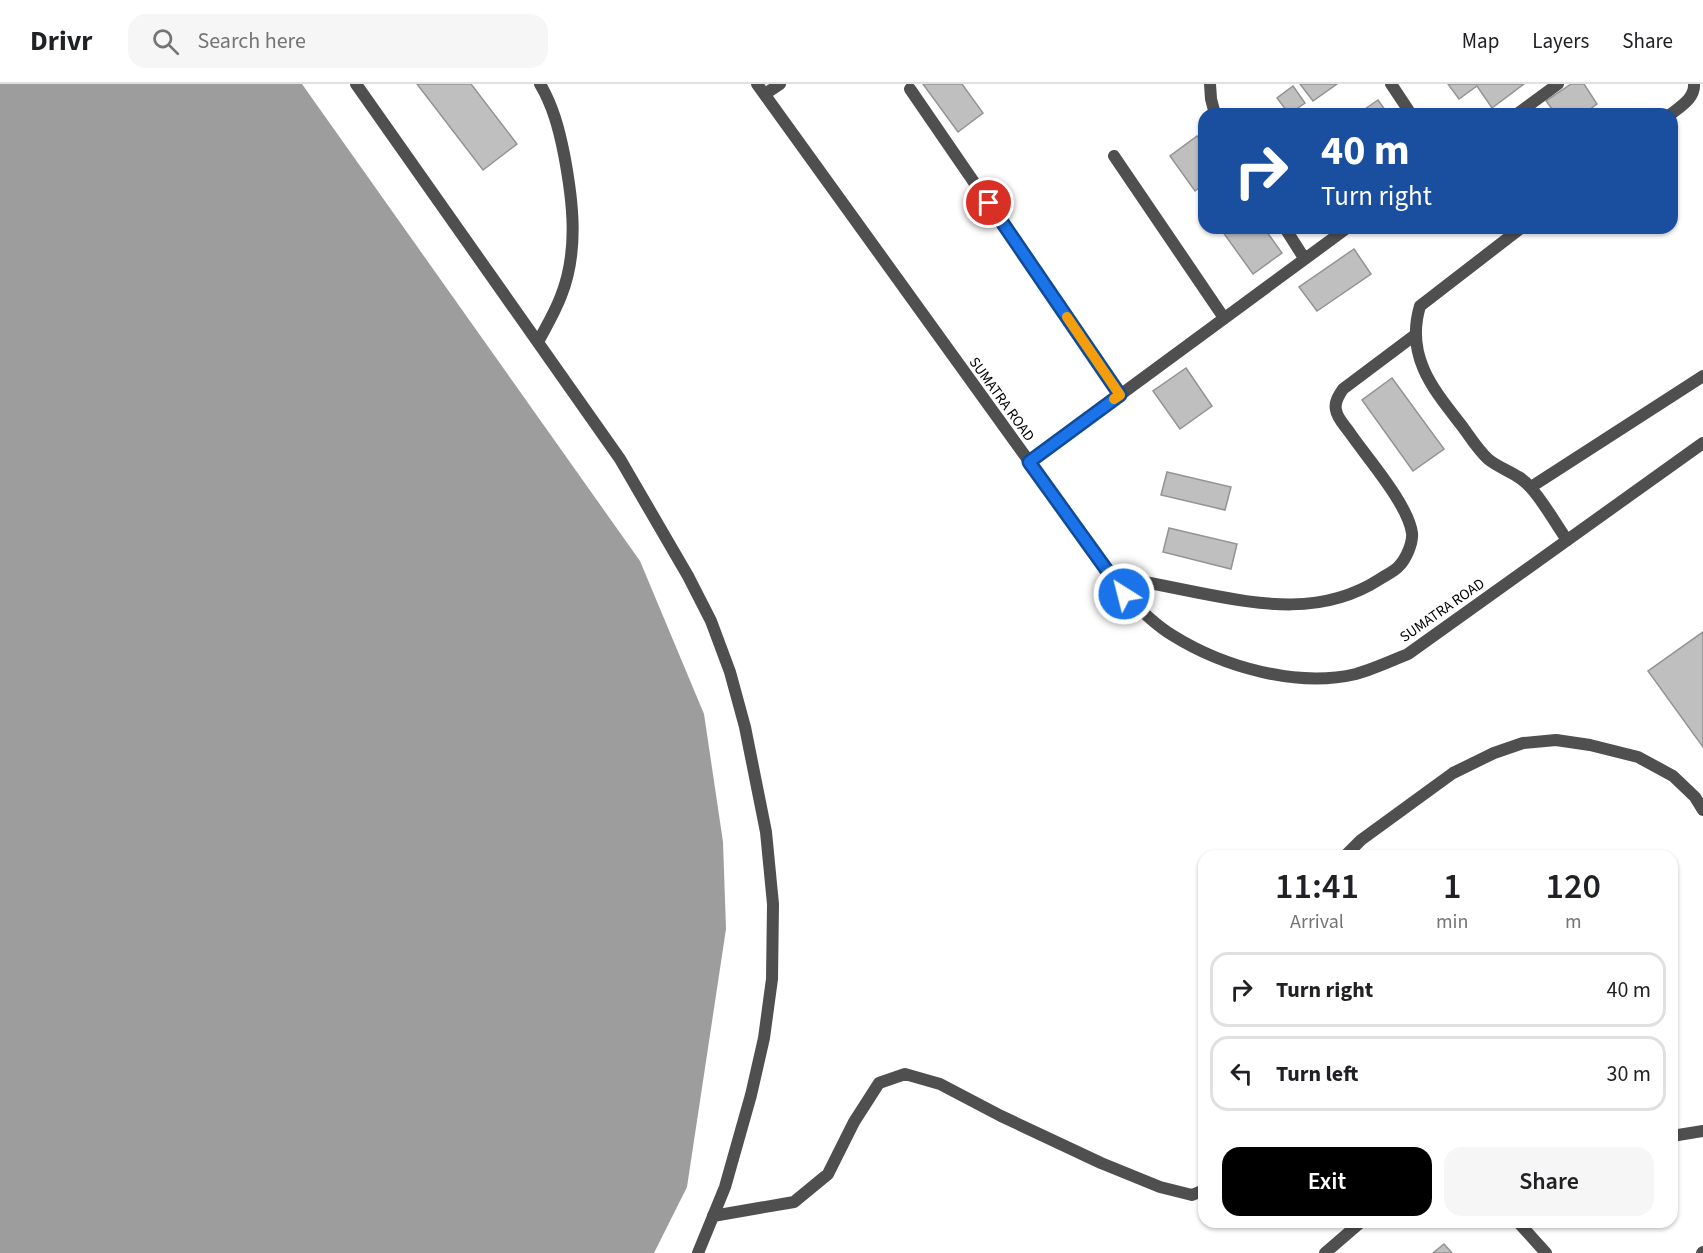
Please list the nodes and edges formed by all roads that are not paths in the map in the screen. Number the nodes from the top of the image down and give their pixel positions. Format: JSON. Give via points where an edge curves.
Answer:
{"nodes":[{"id":1,"x":356,"y":84,"type":"edge"},
{"id":2,"x":540,"y":84,"type":"edge"},
{"id":3,"x":757,"y":84,"type":"edge"},
{"id":4,"x":780,"y":84,"type":"edge"},
{"id":5,"x":1210,"y":84,"type":"edge"},
{"id":6,"x":1391,"y":84,"type":"edge"},
{"id":7,"x":1558,"y":84,"type":"edge"},
{"id":8,"x":1694,"y":84,"type":"edge"},
{"id":9,"x":910,"y":89,"type":"dead end"},
{"id":10,"x":765,"y":94,"type":"junction"},
{"id":11,"x":1213,"y":108,"type":"edge"},
{"id":12,"x":1407,"y":108,"type":"edge"},
{"id":13,"x":1524,"y":108,"type":"edge"},
{"id":14,"x":1678,"y":109,"type":"edge"},
{"id":15,"x":1114,"y":156,"type":"dead end"},
{"id":16,"x":1289,"y":234,"type":"edge"},
{"id":17,"x":1338,"y":234,"type":"edge"},
{"id":18,"x":1513,"y":234,"type":"edge"},
{"id":19,"x":1304,"y":258,"type":"junction"},
{"id":20,"x":1224,"y":318,"type":"junction"},
{"id":21,"x":1415,"y":335,"type":"junction"},
{"id":22,"x":538,"y":342,"type":"junction"},
{"id":23,"x":1703,"y":376,"type":"edge"},
{"id":24,"x":1120,"y":395,"type":"junction"},
{"id":25,"x":1703,"y":443,"type":"edge"},
{"id":26,"x":1029,"y":462,"type":"junction"},
{"id":27,"x":1531,"y":487,"type":"junction"},
{"id":28,"x":1567,"y":540,"type":"junction"},
{"id":29,"x":1110,"y":575,"type":"junction"},
{"id":30,"x":1703,"y":810,"type":"edge"},
{"id":31,"x":1351,"y":850,"type":"edge"},
{"id":32,"x":1703,"y":1131,"type":"edge"},
{"id":33,"x":1678,"y":1135,"type":"edge"},
{"id":34,"x":1198,"y":1192,"type":"edge"},
{"id":35,"x":713,"y":1216,"type":"junction"},
{"id":36,"x":1354,"y":1228,"type":"edge"},
{"id":37,"x":1523,"y":1228,"type":"edge"},
{"id":38,"x":698,"y":1253,"type":"edge"},
{"id":39,"x":1325,"y":1253,"type":"edge"},
{"id":40,"x":1546,"y":1253,"type":"edge"}],
"edges":[{"from":1,"to":22,"type":"street"},
{"from":2,"to":22,"type":"street","via":[[559,129],[573,211],[572,246],[561,296]]},
{"from":3,"to":10,"type":"street","name":"SUMATRA ROAD"},
{"from":4,"to":10,"type":"street"},
{"from":5,"to":11,"type":"street"},
{"from":6,"to":12,"type":"street"},
{"from":7,"to":13,"type":"street"},
{"from":8,"to":14,"type":"street","via":[[1695,90]]},
{"from":9,"to":24,"type":"street"},
{"from":10,"to":26,"type":"street","name":"SUMATRA ROAD"},
{"from":15,"to":20,"type":"street"},
{"from":16,"to":19,"type":"street"},
{"from":17,"to":19,"type":"street"},
{"from":18,"to":21,"type":"street","via":[[1420,306]]},
{"from":19,"to":20,"type":"street"},
{"from":20,"to":24,"type":"street"},
{"from":21,"to":27,"type":"street","via":[[1433,390],[1486,458]]},
{"from":21,"to":29,"type":"street","via":[[1343,389],[1337,396],[1336,409],[1409,521],[1412,535],[1399,566],[1363,590],[1340,598],[1286,606]]},
{"from":22,"to":35,"type":"street","via":[[620,459],[711,621],[730,672],[755,773],[773,904],[772,979],[751,1095]]},
{"from":23,"to":27,"type":"street"},
{"from":24,"to":26,"type":"street"},
{"from":25,"to":28,"type":"street","name":"SUMATRA ROAD"},
{"from":26,"to":29,"type":"street","name":"SUMATRA ROAD"},
{"from":27,"to":28,"type":"street"},
{"from":28,"to":29,"type":"street","name":"SUMATRA ROAD","via":[[1408,654],[1355,674],[1322,678],[1263,673],[1202,651],[1148,618]]},
{"from":30,"to":31,"type":"street","via":[[1673,776],[1638,757],[1556,740],[1523,743],[1453,773]]},
{"from":32,"to":33,"type":"street"},
{"from":34,"to":35,"type":"street","via":[[1192,1195],[1160,1187],[1101,1163],[940,1084],[904,1074],[879,1083],[828,1174],[794,1202]]},
{"from":35,"to":38,"type":"street"},
{"from":36,"to":39,"type":"street"},
{"from":37,"to":40,"type":"street"}]}
